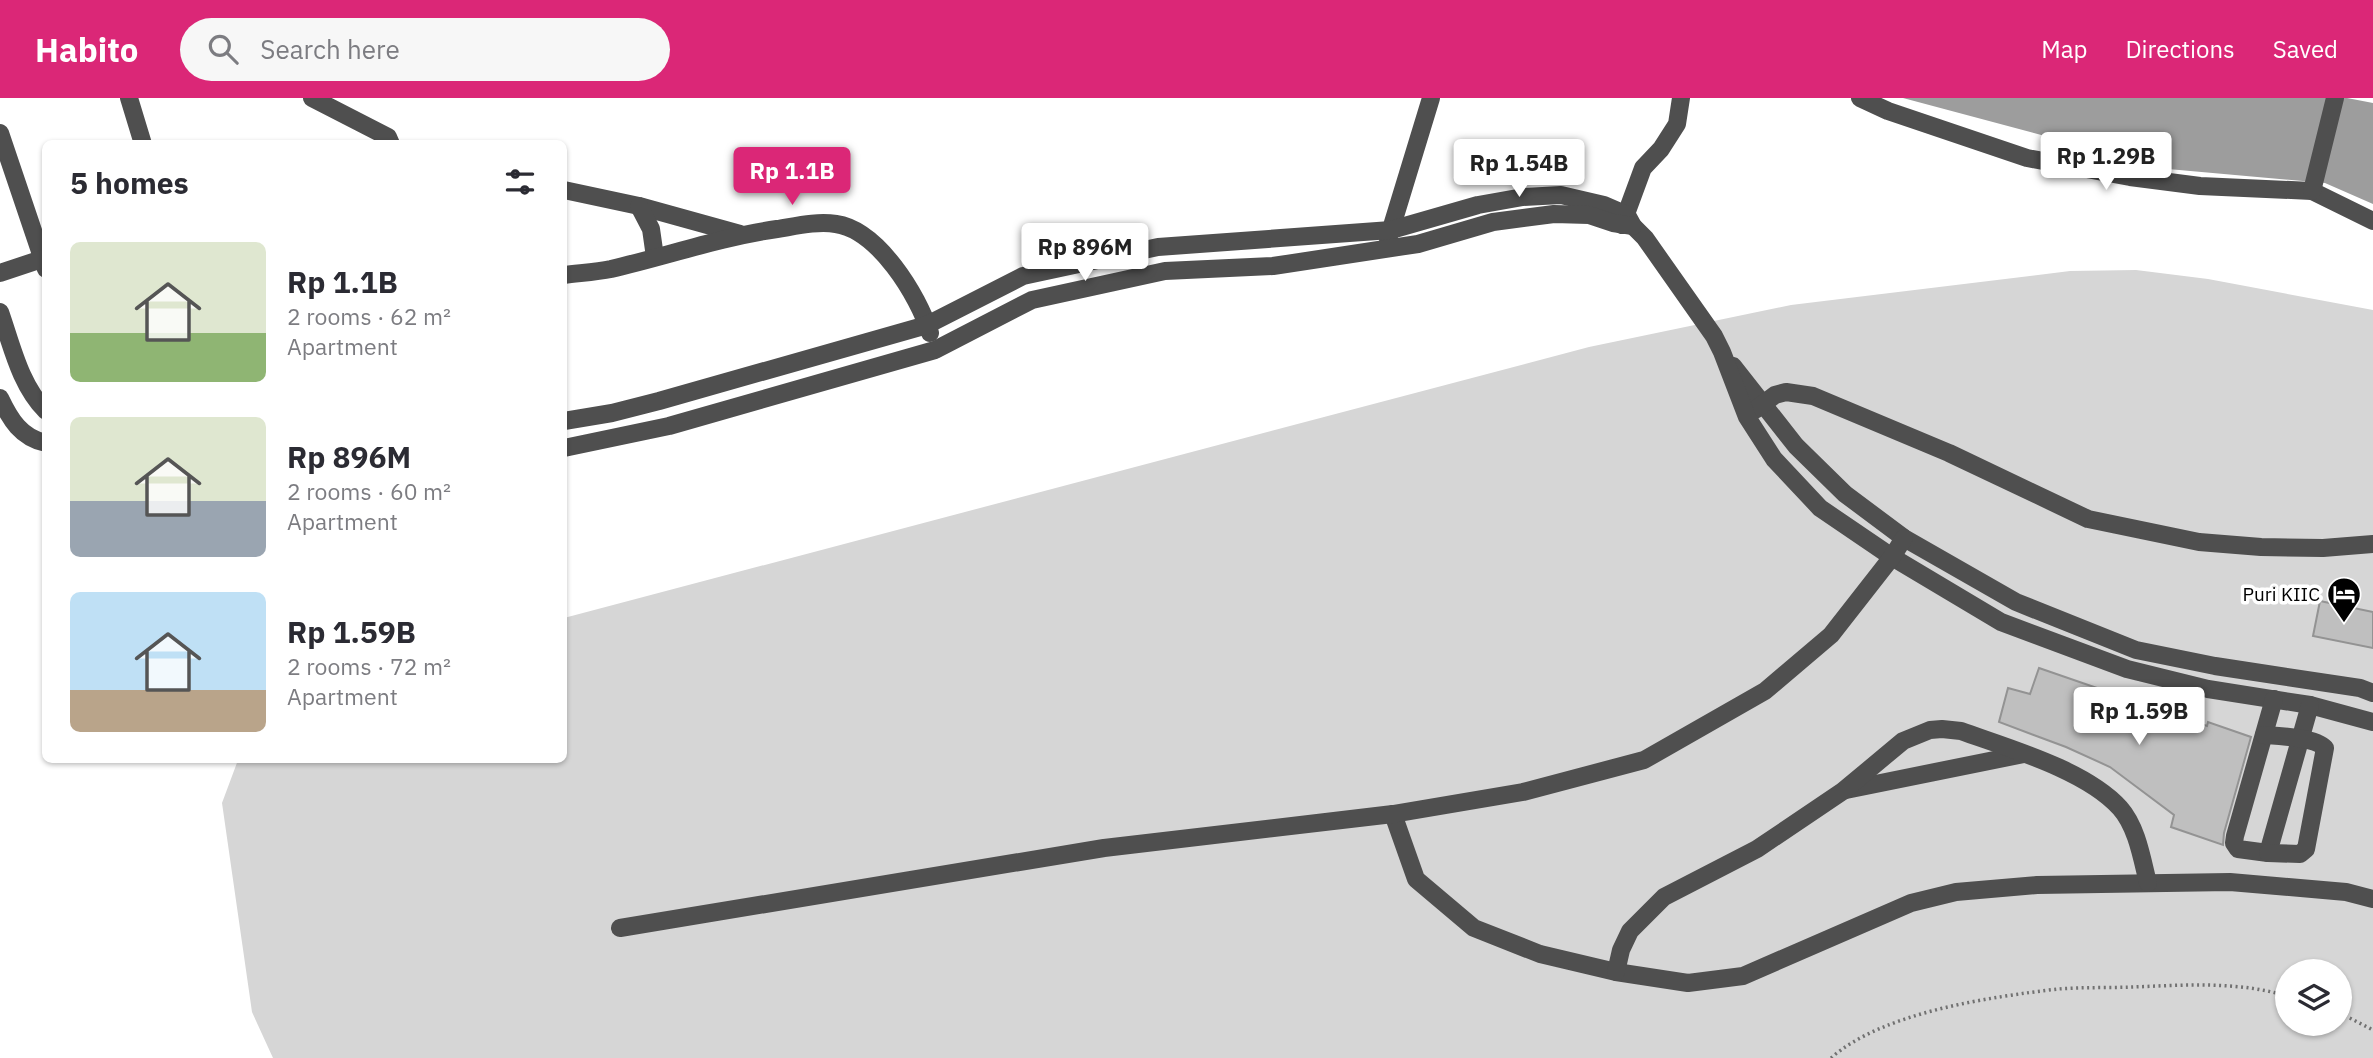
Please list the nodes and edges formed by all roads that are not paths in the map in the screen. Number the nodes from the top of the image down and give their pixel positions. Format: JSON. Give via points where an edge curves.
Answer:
{"nodes":[{"id":1,"x":129,"y":98,"type":"edge"},
{"id":2,"x":312,"y":98,"type":"edge"},
{"id":3,"x":1431,"y":98,"type":"edge"},
{"id":4,"x":1681,"y":98,"type":"edge"},
{"id":5,"x":1860,"y":98,"type":"edge"},
{"id":6,"x":2335,"y":98,"type":"edge"},
{"id":7,"x":0,"y":133,"type":"edge"},
{"id":8,"x":142,"y":140,"type":"edge"},
{"id":9,"x":389,"y":140,"type":"edge"},
{"id":10,"x":2314,"y":183,"type":"junction"},
{"id":11,"x":567,"y":191,"type":"edge"},
{"id":12,"x":639,"y":206,"type":"junction"},
{"id":13,"x":2373,"y":221,"type":"edge"},
{"id":14,"x":1632,"y":226,"type":"junction"},
{"id":15,"x":1391,"y":230,"type":"junction"},
{"id":16,"x":741,"y":234,"type":"junction"},
{"id":17,"x":1386,"y":248,"type":"junction"},
{"id":18,"x":655,"y":257,"type":"junction"},
{"id":19,"x":42,"y":258,"type":"edge"},
{"id":20,"x":42,"y":264,"type":"edge"},
{"id":21,"x":0,"y":273,"type":"edge"},
{"id":22,"x":567,"y":275,"type":"edge"},
{"id":23,"x":0,"y":312,"type":"edge"},
{"id":24,"x":927,"y":325,"type":"junction"},
{"id":25,"x":935,"y":350,"type":"junction"},
{"id":26,"x":1722,"y":352,"type":"junction"},
{"id":27,"x":0,"y":398,"type":"edge"},
{"id":28,"x":1764,"y":403,"type":"junction"},
{"id":29,"x":42,"y":407,"type":"edge"},
{"id":30,"x":1747,"y":417,"type":"junction"},
{"id":31,"x":567,"y":420,"type":"edge"},
{"id":32,"x":42,"y":442,"type":"edge"},
{"id":33,"x":567,"y":446,"type":"edge"},
{"id":34,"x":1904,"y":538,"type":"junction"},
{"id":35,"x":2373,"y":544,"type":"edge"},
{"id":36,"x":1892,"y":557,"type":"junction"},
{"id":37,"x":2373,"y":692,"type":"edge"},
{"id":38,"x":2274,"y":699,"type":"junction"},
{"id":39,"x":2310,"y":705,"type":"junction"},
{"id":40,"x":2373,"y":722,"type":"edge"},
{"id":41,"x":2264,"y":735,"type":"junction"},
{"id":42,"x":2301,"y":739,"type":"junction"},
{"id":43,"x":2025,"y":754,"type":"junction"},
{"id":44,"x":1843,"y":791,"type":"junction"},
{"id":45,"x":1393,"y":814,"type":"junction"},
{"id":46,"x":2268,"y":853,"type":"junction"},
{"id":47,"x":2148,"y":883,"type":"junction"},
{"id":48,"x":2373,"y":899,"type":"edge"},
{"id":49,"x":620,"y":928,"type":"dead end"},
{"id":50,"x":1616,"y":972,"type":"junction"}],
"edges":[{"from":1,"to":8,"type":"street"},
{"from":2,"to":9,"type":"street"},
{"from":3,"to":15,"type":"street"},
{"from":4,"to":14,"type":"street","via":[[1677,124],[1643,168]]},
{"from":5,"to":10,"type":"street","via":[[2049,163],[2200,186]]},
{"from":6,"to":10,"type":"street"},
{"from":7,"to":19,"type":"street"},
{"from":10,"to":13,"type":"street"},
{"from":11,"to":12,"type":"street"},
{"from":12,"to":16,"type":"street"},
{"from":12,"to":18,"type":"street","via":[[651,229]]},
{"from":14,"to":15,"type":"street","via":[[1604,205],[1561,195],[1478,205]]},
{"from":14,"to":17,"type":"street","via":[[1589,215],[1553,214],[1493,222],[1418,244]]},
{"from":14,"to":26,"type":"street"},
{"from":15,"to":17,"type":"street"},
{"from":15,"to":24,"type":"street","via":[[1158,247],[1023,276]]},
{"from":16,"to":18,"type":"street"},
{"from":16,"to":24,"type":"street","via":[[816,223],[837,224],[856,232],[890,261]]},
{"from":17,"to":25,"type":"street","via":[[1273,266],[1165,271],[1032,300]]},
{"from":18,"to":22,"type":"street"},
{"from":20,"to":21,"type":"street"},
{"from":23,"to":29,"type":"street","via":[[22,374]]},
{"from":24,"to":25,"type":"street"},
{"from":24,"to":31,"type":"street","via":[[659,401]]},
{"from":25,"to":33,"type":"street","via":[[669,426]]},
{"from":26,"to":28,"type":"street"},
{"from":26,"to":30,"type":"street"},
{"from":27,"to":32,"type":"street","via":[[22,433]]},
{"from":28,"to":30,"type":"street"},
{"from":28,"to":34,"type":"street","via":[[1796,446],[1845,494]]},
{"from":28,"to":35,"type":"street","via":[[1786,392],[1813,396],[1950,453],[2088,519],[2199,542],[2323,548]]},
{"from":30,"to":36,"type":"street","via":[[1774,459],[1820,508]]},
{"from":34,"to":36,"type":"street"},
{"from":34,"to":37,"type":"street","via":[[2017,602],[2136,649]]},
{"from":36,"to":38,"type":"street","via":[[2001,622],[2127,669],[2207,689]]},
{"from":36,"to":45,"type":"street","via":[[1831,635],[1765,691],[1644,760],[1523,793]]},
{"from":38,"to":39,"type":"street"},
{"from":38,"to":41,"type":"street"},
{"from":39,"to":40,"type":"street"},
{"from":39,"to":42,"type":"street"},
{"from":41,"to":42,"type":"street"},
{"from":41,"to":46,"type":"street","via":[[2234,843],[2238,849]]},
{"from":42,"to":46,"type":"street"},
{"from":42,"to":46,"type":"street","via":[[2325,748],[2306,849],[2300,854]]},
{"from":43,"to":44,"type":"street"},
{"from":43,"to":44,"type":"street","via":[[1961,731],[1930,730],[1903,741]]},
{"from":43,"to":47,"type":"street","via":[[2080,777],[2120,807],[2136,839]]},
{"from":44,"to":50,"type":"street","via":[[1757,849],[1664,897],[1630,931]]},
{"from":45,"to":49,"type":"street","via":[[1104,848]]},
{"from":45,"to":50,"type":"street","via":[[1416,878],[1474,928],[1540,954]]},
{"from":47,"to":48,"type":"street","via":[[2303,887]]},
{"from":47,"to":50,"type":"street","via":[[1956,892],[1911,903],[1742,976],[1688,983]]}]}
